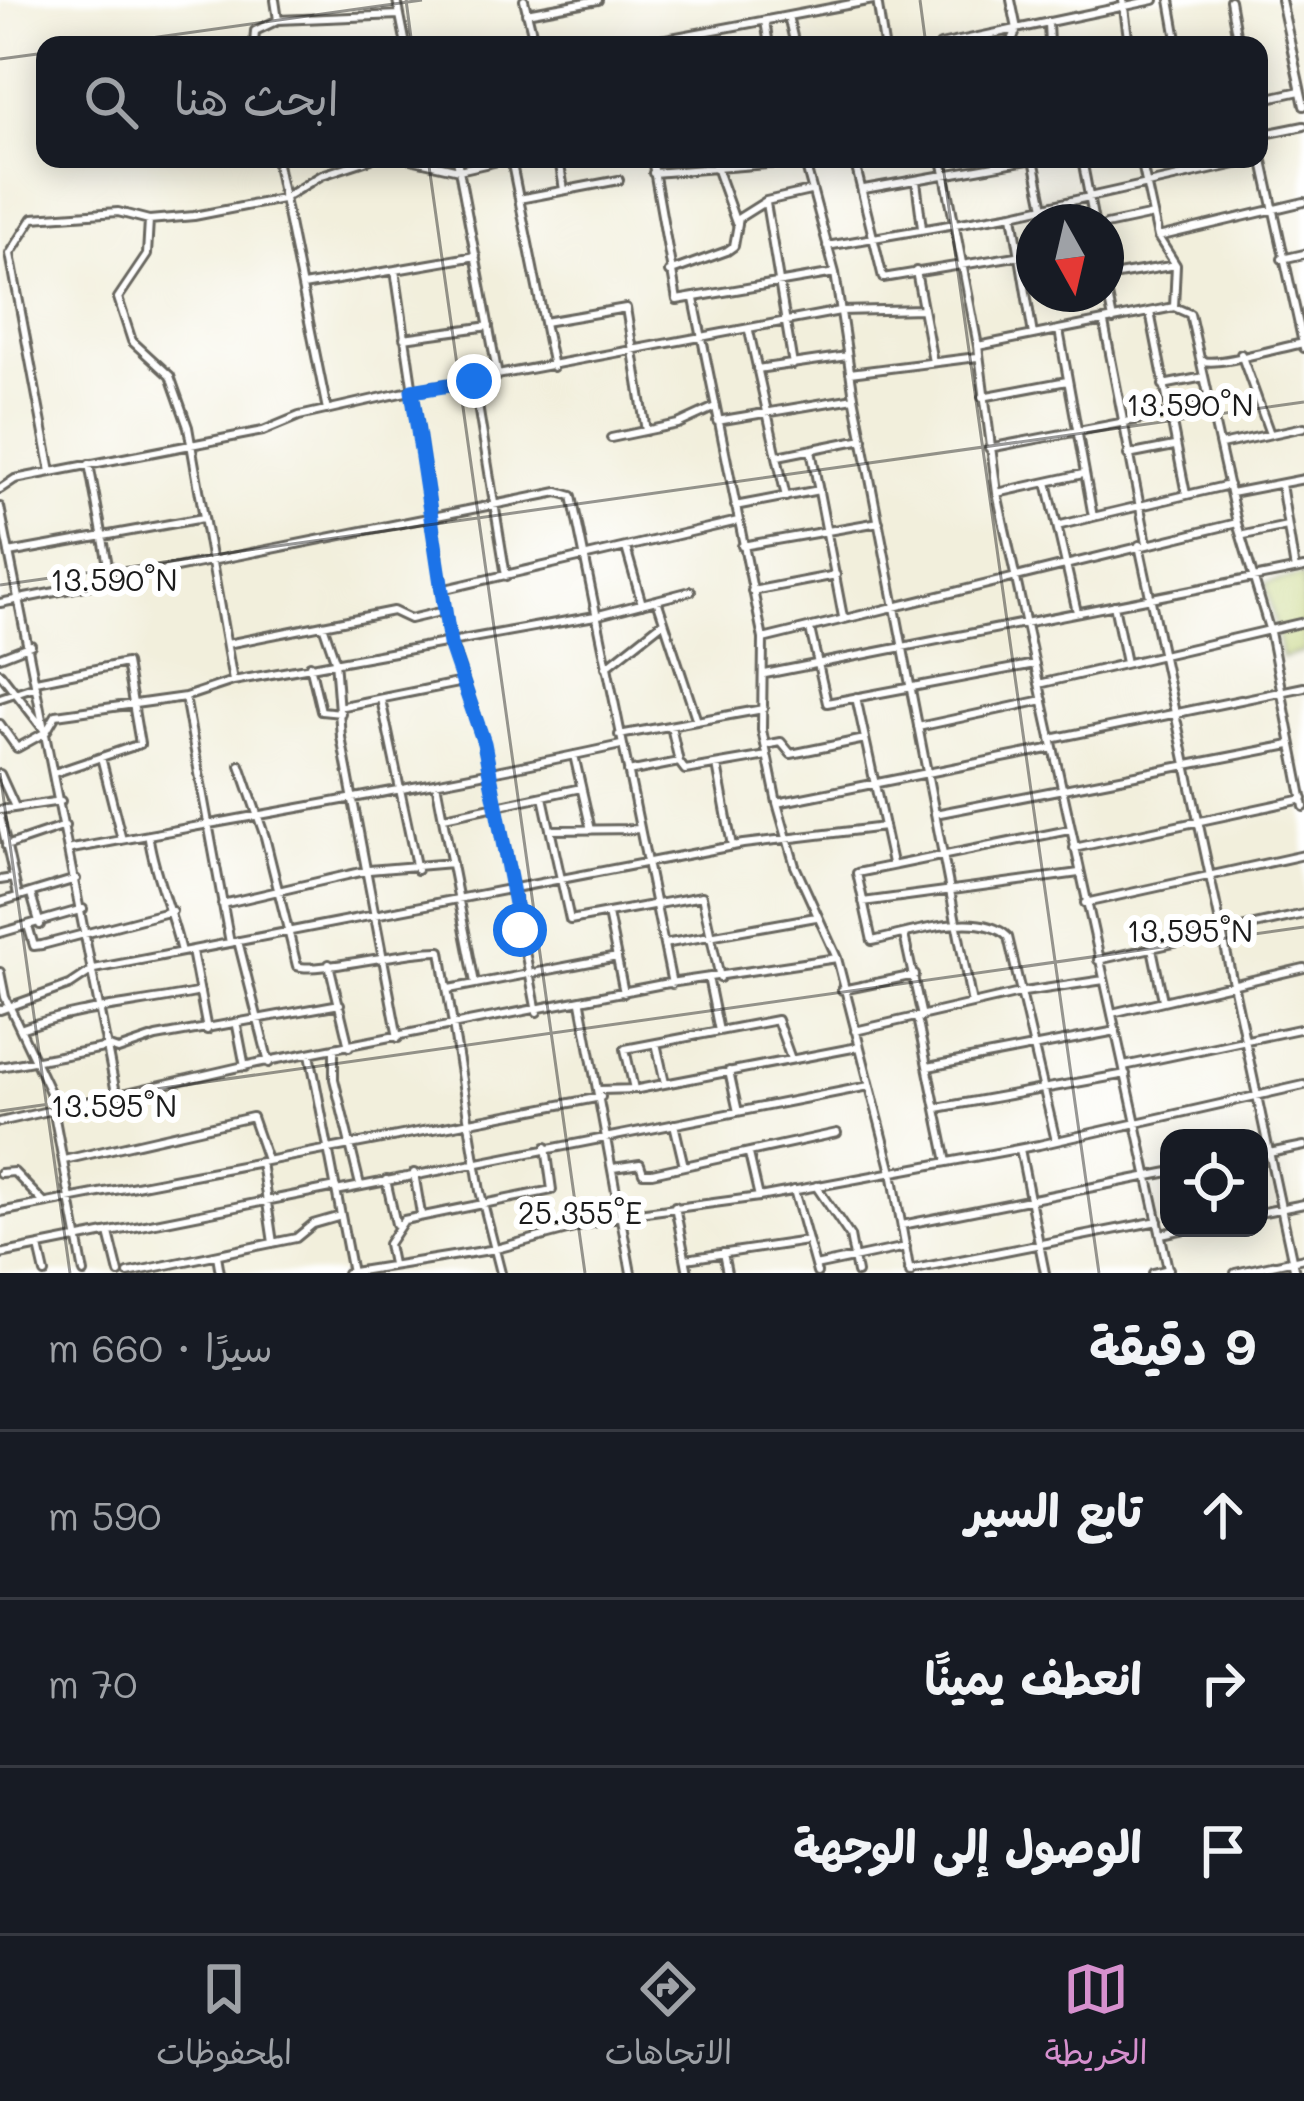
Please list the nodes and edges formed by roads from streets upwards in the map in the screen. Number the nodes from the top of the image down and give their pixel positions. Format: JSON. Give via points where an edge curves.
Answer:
{"nodes":[{"id":1,"x":275,"y":0,"type":"edge"},
{"id":2,"x":397,"y":0,"type":"edge"},
{"id":3,"x":524,"y":0,"type":"edge"},
{"id":4,"x":598,"y":0,"type":"edge"},
{"id":5,"x":801,"y":0,"type":"edge"},
{"id":6,"x":875,"y":0,"type":"edge"},
{"id":7,"x":1011,"y":0,"type":"edge"},
{"id":8,"x":1154,"y":0,"type":"edge"},
{"id":9,"x":1170,"y":0,"type":"edge"},
{"id":10,"x":1230,"y":0,"type":"edge"},
{"id":11,"x":1281,"y":0,"type":"edge"},
{"id":12,"x":1123,"y":3,"type":"edge"},
{"id":13,"x":526,"y":13,"type":"junction"},
{"id":14,"x":803,"y":13,"type":"junction"},
{"id":15,"x":400,"y":15,"type":"junction"},
{"id":16,"x":788,"y":16,"type":"junction"},
{"id":17,"x":278,"y":20,"type":"junction"},
{"id":18,"x":765,"y":22,"type":"junction"},
{"id":19,"x":1048,"y":22,"type":"junction"},
{"id":20,"x":1018,"y":29,"type":"junction"},
{"id":21,"x":692,"y":34,"type":"joint"},
{"id":22,"x":255,"y":36,"type":"edge"},
{"id":23,"x":404,"y":36,"type":"edge"},
{"id":24,"x":532,"y":36,"type":"edge"},
{"id":25,"x":681,"y":36,"type":"edge"},
{"id":26,"x":768,"y":36,"type":"edge"},
{"id":27,"x":793,"y":36,"type":"edge"},
{"id":28,"x":882,"y":36,"type":"edge"},
{"id":29,"x":991,"y":36,"type":"edge"},
{"id":30,"x":1014,"y":36,"type":"edge"},
{"id":31,"x":1049,"y":36,"type":"edge"},
{"id":32,"x":1128,"y":36,"type":"edge"},
{"id":33,"x":1176,"y":36,"type":"edge"},
{"id":34,"x":1236,"y":36,"type":"edge"},
{"id":35,"x":1304,"y":37,"type":"edge"},
{"id":36,"x":1289,"y":40,"type":"junction"},
{"id":37,"x":1302,"y":90,"type":"edge"},
{"id":38,"x":1268,"y":98,"type":"edge"},
{"id":39,"x":1304,"y":106,"type":"edge"},
{"id":40,"x":1304,"y":126,"type":"edge"},
{"id":41,"x":1268,"y":136,"type":"edge"},
{"id":42,"x":277,"y":168,"type":"edge"},
{"id":43,"x":343,"y":168,"type":"edge"},
{"id":44,"x":451,"y":168,"type":"edge"},
{"id":45,"x":469,"y":168,"type":"edge"},
{"id":46,"x":511,"y":168,"type":"edge"},
{"id":47,"x":560,"y":168,"type":"edge"},
{"id":48,"x":653,"y":168,"type":"edge"},
{"id":49,"x":715,"y":168,"type":"edge"},
{"id":50,"x":739,"y":168,"type":"edge"},
{"id":51,"x":806,"y":168,"type":"edge"},
{"id":52,"x":857,"y":168,"type":"edge"},
{"id":53,"x":944,"y":168,"type":"edge"},
{"id":54,"x":984,"y":168,"type":"edge"},
{"id":55,"x":1036,"y":168,"type":"edge"},
{"id":56,"x":1084,"y":168,"type":"edge"},
{"id":57,"x":1143,"y":168,"type":"edge"},
{"id":58,"x":1219,"y":168,"type":"edge"},
{"id":59,"x":1262,"y":168,"type":"edge"},
{"id":60,"x":460,"y":170,"type":"junction"},
{"id":61,"x":716,"y":172,"type":"junction"},
{"id":62,"x":653,"y":173,"type":"junction"},
{"id":63,"x":945,"y":175,"type":"junction"},
{"id":64,"x":619,"y":180,"type":"dead end"},
{"id":65,"x":916,"y":181,"type":"junction"},
{"id":66,"x":1147,"y":184,"type":"junction"},
{"id":67,"x":864,"y":189,"type":"junction"},
{"id":68,"x":564,"y":190,"type":"junction"},
{"id":69,"x":812,"y":191,"type":"junction"},
{"id":70,"x":1090,"y":198,"type":"junction"},
{"id":71,"x":282,"y":199,"type":"junction"},
{"id":72,"x":519,"y":199,"type":"junction"},
{"id":73,"x":766,"y":201,"type":"junction"},
{"id":74,"x":1304,"y":202,"type":"edge"},
{"id":75,"x":1043,"y":204,"type":"edge"},
{"id":76,"x":1062,"y":204,"type":"edge"},
{"id":77,"x":1091,"y":204,"type":"edge"},
{"id":78,"x":1271,"y":209,"type":"junction"},
{"id":79,"x":1016,"y":213,"type":"edge"},
{"id":80,"x":1013,"y":214,"type":"junction"},
{"id":81,"x":1153,"y":215,"type":"junction"},
{"id":82,"x":149,"y":220,"type":"junction"},
{"id":83,"x":1124,"y":221,"type":"edge"},
{"id":84,"x":736,"y":223,"type":"junction"},
{"id":85,"x":955,"y":225,"type":"junction"},
{"id":86,"x":922,"y":228,"type":"junction"},
{"id":87,"x":1016,"y":234,"type":"edge"},
{"id":88,"x":1158,"y":237,"type":"junction"},
{"id":89,"x":874,"y":238,"type":"junction"},
{"id":90,"x":827,"y":246,"type":"junction"},
{"id":91,"x":1304,"y":254,"type":"edge"},
{"id":92,"x":1016,"y":255,"type":"edge"},
{"id":93,"x":476,"y":256,"type":"junction"},
{"id":94,"x":1282,"y":259,"type":"junction"},
{"id":95,"x":962,"y":262,"type":"junction"},
{"id":96,"x":1176,"y":265,"type":"junction"},
{"id":97,"x":395,"y":270,"type":"junction"},
{"id":98,"x":916,"y":270,"type":"junction"},
{"id":99,"x":669,"y":272,"type":"junction"},
{"id":100,"x":836,"y":273,"type":"junction"},
{"id":101,"x":1124,"y":277,"type":"edge"},
{"id":102,"x":779,"y":281,"type":"junction"},
{"id":103,"x":302,"y":286,"type":"junction"},
{"id":104,"x":694,"y":299,"type":"junction"},
{"id":105,"x":1174,"y":307,"type":"junction"},
{"id":106,"x":923,"y":309,"type":"junction"},
{"id":107,"x":840,"y":310,"type":"junction"},
{"id":108,"x":1028,"y":312,"type":"edge"},
{"id":109,"x":1108,"y":312,"type":"edge"},
{"id":110,"x":1150,"y":312,"type":"junction"},
{"id":111,"x":1108,"y":321,"type":"junction"},
{"id":112,"x":544,"y":322,"type":"junction"},
{"id":113,"x":786,"y":322,"type":"junction"},
{"id":114,"x":489,"y":326,"type":"junction"},
{"id":115,"x":1059,"y":330,"type":"junction"},
{"id":116,"x":749,"y":331,"type":"junction"},
{"id":117,"x":1033,"y":335,"type":"junction"},
{"id":118,"x":404,"y":338,"type":"junction"},
{"id":119,"x":702,"y":340,"type":"junction"},
{"id":120,"x":1304,"y":345,"type":"edge"},
{"id":121,"x":978,"y":346,"type":"junction"},
{"id":122,"x":1200,"y":352,"type":"junction"},
{"id":123,"x":633,"y":353,"type":"junction"},
{"id":124,"x":1241,"y":354,"type":"junction"},
{"id":125,"x":847,"y":356,"type":"junction"},
{"id":126,"x":977,"y":357,"type":"junction"},
{"id":127,"x":933,"y":362,"type":"junction"},
{"id":128,"x":793,"y":365,"type":"junction"},
{"id":129,"x":553,"y":367,"type":"junction"},
{"id":130,"x":758,"y":369,"type":"junction"},
{"id":131,"x":850,"y":373,"type":"junction"},
{"id":132,"x":498,"y":376,"type":"junction"},
{"id":133,"x":1204,"y":377,"type":"junction"},
{"id":134,"x":474,"y":381,"type":"junction"},
{"id":135,"x":1067,"y":381,"type":"junction"},
{"id":136,"x":1163,"y":385,"type":"junction"},
{"id":137,"x":412,"y":391,"type":"junction"},
{"id":138,"x":982,"y":397,"type":"junction"},
{"id":139,"x":854,"y":398,"type":"junction"},
{"id":140,"x":1210,"y":406,"type":"junction"},
{"id":141,"x":715,"y":407,"type":"junction"},
{"id":142,"x":327,"y":410,"type":"junction"},
{"id":143,"x":768,"y":412,"type":"junction"},
{"id":144,"x":1168,"y":413,"type":"junction"},
{"id":145,"x":717,"y":421,"type":"junction"},
{"id":146,"x":1120,"y":423,"type":"junction"},
{"id":147,"x":1304,"y":427,"type":"edge"},
{"id":148,"x":1077,"y":430,"type":"junction"},
{"id":149,"x":646,"y":431,"type":"junction"},
{"id":150,"x":1270,"y":434,"type":"junction"},
{"id":151,"x":611,"y":438,"type":"dead end"},
{"id":152,"x":862,"y":439,"type":"junction"},
{"id":153,"x":190,"y":443,"type":"junction"},
{"id":154,"x":1174,"y":446,"type":"junction"},
{"id":155,"x":1221,"y":446,"type":"junction"},
{"id":156,"x":989,"y":448,"type":"junction"},
{"id":157,"x":811,"y":450,"type":"junction"},
{"id":158,"x":1128,"y":455,"type":"junction"},
{"id":159,"x":778,"y":456,"type":"junction"},
{"id":160,"x":89,"y":464,"type":"junction"},
{"id":161,"x":51,"y":472,"type":"junction"},
{"id":162,"x":1083,"y":474,"type":"junction"},
{"id":163,"x":1304,"y":479,"type":"edge"},
{"id":164,"x":1047,"y":482,"type":"junction"},
{"id":165,"x":1281,"y":484,"type":"junction"},
{"id":166,"x":0,"y":489,"type":"edge"},
{"id":167,"x":1230,"y":489,"type":"junction"},
{"id":168,"x":820,"y":490,"type":"junction"},
{"id":169,"x":997,"y":494,"type":"junction"},
{"id":170,"x":1186,"y":494,"type":"junction"},
{"id":171,"x":786,"y":496,"type":"junction"},
{"id":172,"x":1140,"y":503,"type":"junction"},
{"id":173,"x":494,"y":504,"type":"junction"},
{"id":174,"x":735,"y":506,"type":"junction"},
{"id":175,"x":0,"y":507,"type":"edge"},
{"id":176,"x":431,"y":516,"type":"junction"},
{"id":177,"x":1093,"y":517,"type":"junction"},
{"id":178,"x":203,"y":518,"type":"junction"},
{"id":179,"x":738,"y":521,"type":"junction"},
{"id":180,"x":879,"y":522,"type":"junction"},
{"id":181,"x":1238,"y":523,"type":"junction"},
{"id":182,"x":1057,"y":526,"type":"junction"},
{"id":183,"x":1290,"y":530,"type":"junction"},
{"id":184,"x":828,"y":531,"type":"junction"},
{"id":185,"x":1304,"y":532,"type":"edge"},
{"id":186,"x":1244,"y":535,"type":"junction"},
{"id":187,"x":102,"y":538,"type":"junction"},
{"id":188,"x":1143,"y":544,"type":"junction"},
{"id":189,"x":742,"y":547,"type":"junction"},
{"id":190,"x":626,"y":548,"type":"junction"},
{"id":191,"x":9,"y":553,"type":"junction"},
{"id":192,"x":586,"y":558,"type":"junction"},
{"id":193,"x":211,"y":561,"type":"junction"},
{"id":194,"x":1066,"y":561,"type":"junction"},
{"id":195,"x":1300,"y":569,"type":"edge"},
{"id":196,"x":836,"y":575,"type":"junction"},
{"id":197,"x":506,"y":576,"type":"junction"},
{"id":198,"x":1017,"y":578,"type":"junction"},
{"id":199,"x":1256,"y":578,"type":"junction"},
{"id":200,"x":111,"y":581,"type":"junction"},
{"id":201,"x":441,"y":590,"type":"junction"},
{"id":202,"x":691,"y":591,"type":"dead end"},
{"id":203,"x":752,"y":591,"type":"junction"},
{"id":204,"x":20,"y":598,"type":"junction"},
{"id":205,"x":1150,"y":598,"type":"junction"},
{"id":206,"x":658,"y":600,"type":"junction"},
{"id":207,"x":0,"y":603,"type":"edge"},
{"id":208,"x":642,"y":604,"type":"junction"},
{"id":209,"x":1114,"y":605,"type":"junction"},
{"id":210,"x":894,"y":607,"type":"junction"},
{"id":211,"x":444,"y":611,"type":"junction"},
{"id":212,"x":1077,"y":612,"type":"junction"},
{"id":213,"x":596,"y":616,"type":"junction"},
{"id":214,"x":843,"y":617,"type":"junction"},
{"id":215,"x":663,"y":622,"type":"junction"},
{"id":216,"x":1304,"y":622,"type":"edge"},
{"id":217,"x":1026,"y":624,"type":"junction"},
{"id":218,"x":323,"y":625,"type":"junction"},
{"id":219,"x":810,"y":629,"type":"junction"},
{"id":220,"x":1270,"y":632,"type":"junction"},
{"id":221,"x":763,"y":639,"type":"junction"},
{"id":222,"x":227,"y":644,"type":"junction"},
{"id":223,"x":450,"y":644,"type":"junction"},
{"id":224,"x":32,"y":645,"type":"junction"},
{"id":225,"x":902,"y":648,"type":"junction"},
{"id":226,"x":1162,"y":655,"type":"junction"},
{"id":227,"x":0,"y":657,"type":"edge"},
{"id":228,"x":335,"y":660,"type":"junction"},
{"id":229,"x":1126,"y":663,"type":"junction"},
{"id":230,"x":816,"y":664,"type":"junction"},
{"id":231,"x":1034,"y":664,"type":"junction"},
{"id":232,"x":310,"y":665,"type":"junction"},
{"id":233,"x":606,"y":667,"type":"junction"},
{"id":234,"x":0,"y":673,"type":"edge"},
{"id":235,"x":765,"y":674,"type":"junction"},
{"id":236,"x":233,"y":680,"type":"junction"},
{"id":237,"x":463,"y":682,"type":"junction"},
{"id":238,"x":36,"y":683,"type":"junction"},
{"id":239,"x":1039,"y":684,"type":"junction"},
{"id":240,"x":910,"y":687,"type":"junction"},
{"id":241,"x":1304,"y":687,"type":"edge"},
{"id":242,"x":1279,"y":693,"type":"junction"},
{"id":243,"x":14,"y":694,"type":"junction"},
{"id":244,"x":185,"y":697,"type":"junction"},
{"id":245,"x":0,"y":698,"type":"edge"},
{"id":246,"x":856,"y":698,"type":"junction"},
{"id":247,"x":381,"y":699,"type":"junction"},
{"id":248,"x":1042,"y":700,"type":"junction"},
{"id":249,"x":134,"y":705,"type":"junction"},
{"id":250,"x":763,"y":709,"type":"junction"},
{"id":251,"x":342,"y":710,"type":"junction"},
{"id":252,"x":1174,"y":712,"type":"junction"},
{"id":253,"x":697,"y":721,"type":"junction"},
{"id":254,"x":0,"y":724,"type":"edge"},
{"id":255,"x":671,"y":726,"type":"junction"},
{"id":256,"x":918,"y":728,"type":"junction"},
{"id":257,"x":46,"y":732,"type":"junction"},
{"id":258,"x":865,"y":739,"type":"junction"},
{"id":259,"x":620,"y":740,"type":"junction"},
{"id":260,"x":1052,"y":744,"type":"junction"},
{"id":261,"x":765,"y":745,"type":"junction"},
{"id":262,"x":1290,"y":745,"type":"junction"},
{"id":263,"x":574,"y":755,"type":"junction"},
{"id":264,"x":767,"y":756,"type":"junction"},
{"id":265,"x":101,"y":757,"type":"junction"},
{"id":266,"x":679,"y":762,"type":"junction"},
{"id":267,"x":717,"y":764,"type":"junction"},
{"id":268,"x":240,"y":765,"type":"dead end"},
{"id":269,"x":1299,"y":765,"type":"edge"},
{"id":270,"x":1186,"y":767,"type":"junction"},
{"id":271,"x":627,"y":772,"type":"junction"},
{"id":272,"x":54,"y":773,"type":"junction"},
{"id":273,"x":0,"y":774,"type":"edge"},
{"id":274,"x":490,"y":774,"type":"junction"},
{"id":275,"x":925,"y":775,"type":"junction"},
{"id":276,"x":436,"y":783,"type":"junction"},
{"id":277,"x":875,"y":784,"type":"junction"},
{"id":278,"x":399,"y":787,"type":"junction"},
{"id":279,"x":1062,"y":787,"type":"junction"},
{"id":280,"x":581,"y":788,"type":"junction"},
{"id":281,"x":351,"y":795,"type":"junction"},
{"id":282,"x":543,"y":797,"type":"junction"},
{"id":283,"x":61,"y":801,"type":"junction"},
{"id":284,"x":777,"y":803,"type":"junction"},
{"id":285,"x":1303,"y":803,"type":"edge"},
{"id":286,"x":497,"y":807,"type":"junction"},
{"id":287,"x":15,"y":808,"type":"junction"},
{"id":288,"x":933,"y":814,"type":"junction"},
{"id":289,"x":443,"y":817,"type":"junction"},
{"id":290,"x":255,"y":819,"type":"junction"},
{"id":291,"x":1,"y":820,"type":"edge"},
{"id":292,"x":1198,"y":821,"type":"junction"},
{"id":293,"x":207,"y":824,"type":"junction"},
{"id":294,"x":66,"y":826,"type":"junction"},
{"id":295,"x":884,"y":827,"type":"junction"},
{"id":296,"x":550,"y":830,"type":"junction"},
{"id":297,"x":591,"y":830,"type":"junction"},
{"id":298,"x":639,"y":830,"type":"junction"},
{"id":299,"x":1070,"y":830,"type":"junction"},
{"id":300,"x":149,"y":838,"type":"junction"},
{"id":301,"x":787,"y":839,"type":"junction"},
{"id":302,"x":122,"y":840,"type":"junction"},
{"id":303,"x":6,"y":846,"type":"junction"},
{"id":304,"x":732,"y":846,"type":"junction"},
{"id":305,"x":1074,"y":848,"type":"junction"},
{"id":306,"x":70,"y":850,"type":"junction"},
{"id":307,"x":942,"y":854,"type":"junction"},
{"id":308,"x":1304,"y":855,"type":"edge"},
{"id":309,"x":892,"y":862,"type":"junction"},
{"id":310,"x":452,"y":863,"type":"junction"},
{"id":311,"x":646,"y":864,"type":"junction"},
{"id":312,"x":369,"y":870,"type":"junction"},
{"id":313,"x":417,"y":870,"type":"junction"},
{"id":314,"x":1079,"y":873,"type":"junction"},
{"id":315,"x":1209,"y":876,"type":"junction"},
{"id":316,"x":13,"y":878,"type":"junction"},
{"id":317,"x":76,"y":879,"type":"junction"},
{"id":318,"x":0,"y":880,"type":"edge"},
{"id":319,"x":561,"y":881,"type":"junction"},
{"id":320,"x":511,"y":887,"type":"junction"},
{"id":321,"x":277,"y":888,"type":"junction"},
{"id":322,"x":948,"y":889,"type":"junction"},
{"id":323,"x":31,"y":893,"type":"junction"},
{"id":324,"x":18,"y":895,"type":"junction"},
{"id":325,"x":458,"y":897,"type":"junction"},
{"id":326,"x":0,"y":902,"type":"edge"},
{"id":327,"x":863,"y":902,"type":"junction"},
{"id":328,"x":1085,"y":902,"type":"junction"},
{"id":329,"x":222,"y":904,"type":"junction"},
{"id":330,"x":656,"y":904,"type":"junction"},
{"id":331,"x":82,"y":909,"type":"junction"},
{"id":332,"x":172,"y":911,"type":"junction"},
{"id":333,"x":377,"y":911,"type":"junction"},
{"id":334,"x":608,"y":914,"type":"junction"},
{"id":335,"x":1304,"y":914,"type":"edge"},
{"id":336,"x":816,"y":917,"type":"junction"},
{"id":337,"x":40,"y":925,"type":"junction"},
{"id":338,"x":956,"y":926,"type":"junction"},
{"id":339,"x":29,"y":929,"type":"junction"},
{"id":340,"x":87,"y":931,"type":"junction"},
{"id":341,"x":288,"y":932,"type":"junction"},
{"id":342,"x":1220,"y":932,"type":"junction"},
{"id":343,"x":0,"y":933,"type":"edge"},
{"id":344,"x":904,"y":935,"type":"junction"},
{"id":345,"x":711,"y":936,"type":"junction"},
{"id":346,"x":234,"y":942,"type":"junction"},
{"id":347,"x":664,"y":944,"type":"junction"},
{"id":348,"x":1152,"y":948,"type":"junction"},
{"id":349,"x":191,"y":950,"type":"junction"},
{"id":350,"x":182,"y":952,"type":"junction"},
{"id":351,"x":382,"y":955,"type":"junction"},
{"id":352,"x":617,"y":957,"type":"junction"},
{"id":353,"x":837,"y":958,"type":"junction"},
{"id":354,"x":1099,"y":960,"type":"junction"},
{"id":355,"x":329,"y":964,"type":"junction"},
{"id":356,"x":1303,"y":968,"type":"edge"},
{"id":357,"x":94,"y":969,"type":"junction"},
{"id":358,"x":529,"y":972,"type":"junction"},
{"id":359,"x":915,"y":974,"type":"junction"},
{"id":360,"x":1,"y":978,"type":"edge"},
{"id":361,"x":720,"y":978,"type":"junction"},
{"id":362,"x":1304,"y":979,"type":"edge"},
{"id":363,"x":708,"y":980,"type":"junction"},
{"id":364,"x":1104,"y":980,"type":"junction"},
{"id":365,"x":475,"y":983,"type":"junction"},
{"id":366,"x":672,"y":984,"type":"junction"},
{"id":367,"x":1233,"y":984,"type":"junction"},
{"id":368,"x":448,"y":989,"type":"junction"},
{"id":369,"x":842,"y":990,"type":"junction"},
{"id":370,"x":200,"y":992,"type":"junction"},
{"id":371,"x":1024,"y":992,"type":"junction"},
{"id":372,"x":624,"y":993,"type":"junction"},
{"id":373,"x":1163,"y":1000,"type":"junction"},
{"id":374,"x":581,"y":1003,"type":"junction"},
{"id":375,"x":340,"y":1004,"type":"junction"},
{"id":376,"x":972,"y":1004,"type":"junction"},
{"id":377,"x":11,"y":1007,"type":"junction"},
{"id":378,"x":101,"y":1008,"type":"junction"},
{"id":379,"x":0,"y":1010,"type":"edge"},
{"id":380,"x":537,"y":1012,"type":"junction"},
{"id":381,"x":1112,"y":1012,"type":"junction"},
{"id":382,"x":920,"y":1018,"type":"junction"},
{"id":383,"x":258,"y":1021,"type":"junction"},
{"id":384,"x":237,"y":1026,"type":"junction"},
{"id":385,"x":23,"y":1028,"type":"junction"},
{"id":386,"x":455,"y":1028,"type":"junction"},
{"id":387,"x":1304,"y":1028,"type":"edge"},
{"id":388,"x":207,"y":1030,"type":"junction"},
{"id":389,"x":719,"y":1031,"type":"junction"},
{"id":390,"x":854,"y":1031,"type":"junction"},
{"id":391,"x":1116,"y":1031,"type":"junction"},
{"id":392,"x":398,"y":1038,"type":"junction"},
{"id":393,"x":1248,"y":1040,"type":"junction"},
{"id":394,"x":656,"y":1043,"type":"junction"},
{"id":395,"x":1035,"y":1044,"type":"junction"},
{"id":396,"x":109,"y":1047,"type":"junction"},
{"id":397,"x":349,"y":1047,"type":"junction"},
{"id":398,"x":859,"y":1047,"type":"junction"},
{"id":399,"x":334,"y":1049,"type":"junction"},
{"id":400,"x":310,"y":1054,"type":"junction"},
{"id":401,"x":791,"y":1060,"type":"junction"},
{"id":402,"x":40,"y":1063,"type":"junction"},
{"id":403,"x":269,"y":1063,"type":"junction"},
{"id":404,"x":0,"y":1067,"type":"edge"},
{"id":405,"x":244,"y":1067,"type":"junction"},
{"id":406,"x":928,"y":1067,"type":"junction"},
{"id":407,"x":1125,"y":1070,"type":"junction"},
{"id":408,"x":729,"y":1071,"type":"junction"},
{"id":409,"x":665,"y":1083,"type":"junction"},
{"id":410,"x":1304,"y":1085,"type":"edge"},
{"id":411,"x":869,"y":1087,"type":"junction"},
{"id":412,"x":634,"y":1089,"type":"junction"},
{"id":413,"x":1044,"y":1090,"type":"junction"},
{"id":414,"x":600,"y":1094,"type":"junction"},
{"id":415,"x":1261,"y":1096,"type":"junction"},
{"id":416,"x":118,"y":1099,"type":"junction"},
{"id":417,"x":937,"y":1108,"type":"junction"},
{"id":418,"x":54,"y":1109,"type":"junction"},
{"id":419,"x":739,"y":1112,"type":"junction"},
{"id":420,"x":1,"y":1120,"type":"edge"},
{"id":421,"x":470,"y":1120,"type":"junction"},
{"id":422,"x":1136,"y":1122,"type":"junction"},
{"id":423,"x":674,"y":1124,"type":"junction"},
{"id":424,"x":837,"y":1133,"type":"dead end"},
{"id":425,"x":607,"y":1137,"type":"junction"},
{"id":426,"x":1056,"y":1141,"type":"junction"},
{"id":427,"x":349,"y":1144,"type":"junction"},
{"id":428,"x":1304,"y":1146,"type":"edge"},
{"id":429,"x":546,"y":1148,"type":"junction"},
{"id":430,"x":327,"y":1149,"type":"junction"},
{"id":431,"x":1020,"y":1149,"type":"junction"},
{"id":432,"x":1271,"y":1152,"type":"junction"},
{"id":433,"x":749,"y":1153,"type":"junction"},
{"id":434,"x":1268,"y":1153,"type":"edge"},
{"id":435,"x":64,"y":1160,"type":"junction"},
{"id":436,"x":476,"y":1160,"type":"junction"},
{"id":437,"x":264,"y":1161,"type":"junction"},
{"id":438,"x":947,"y":1162,"type":"junction"},
{"id":439,"x":684,"y":1166,"type":"junction"},
{"id":440,"x":613,"y":1168,"type":"junction"},
{"id":441,"x":0,"y":1172,"type":"edge"},
{"id":442,"x":892,"y":1172,"type":"junction"},
{"id":443,"x":414,"y":1173,"type":"junction"},
{"id":444,"x":1160,"y":1174,"type":"edge"},
{"id":445,"x":1148,"y":1176,"type":"junction"},
{"id":446,"x":386,"y":1180,"type":"junction"},
{"id":447,"x":360,"y":1185,"type":"junction"},
{"id":448,"x":817,"y":1186,"type":"junction"},
{"id":449,"x":336,"y":1189,"type":"junction"},
{"id":450,"x":794,"y":1190,"type":"junction"},
{"id":451,"x":71,"y":1197,"type":"junction"},
{"id":452,"x":758,"y":1197,"type":"junction"},
{"id":453,"x":268,"y":1199,"type":"junction"},
{"id":454,"x":1030,"y":1200,"type":"junction"},
{"id":455,"x":43,"y":1202,"type":"junction"},
{"id":456,"x":484,"y":1204,"type":"junction"},
{"id":457,"x":1304,"y":1204,"type":"edge"},
{"id":458,"x":675,"y":1206,"type":"junction"},
{"id":459,"x":1282,"y":1208,"type":"junction"},
{"id":460,"x":1268,"y":1211,"type":"edge"},
{"id":461,"x":0,"y":1212,"type":"edge"},
{"id":462,"x":422,"y":1214,"type":"junction"},
{"id":463,"x":623,"y":1215,"type":"junction"},
{"id":464,"x":341,"y":1216,"type":"junction"},
{"id":465,"x":1158,"y":1222,"type":"junction"},
{"id":466,"x":397,"y":1224,"type":"junction"},
{"id":467,"x":902,"y":1225,"type":"junction"},
{"id":468,"x":1160,"y":1230,"type":"edge"},
{"id":469,"x":109,"y":1233,"type":"junction"},
{"id":470,"x":1162,"y":1237,"type":"edge"},
{"id":471,"x":78,"y":1240,"type":"junction"},
{"id":472,"x":807,"y":1240,"type":"junction"},
{"id":473,"x":273,"y":1243,"type":"junction"},
{"id":474,"x":1040,"y":1246,"type":"junction"},
{"id":475,"x":39,"y":1247,"type":"junction"},
{"id":476,"x":906,"y":1247,"type":"junction"},
{"id":477,"x":496,"y":1249,"type":"junction"},
{"id":478,"x":723,"y":1252,"type":"junction"},
{"id":479,"x":0,"y":1254,"type":"edge"},
{"id":480,"x":217,"y":1255,"type":"junction"},
{"id":481,"x":854,"y":1257,"type":"junction"},
{"id":482,"x":686,"y":1258,"type":"junction"},
{"id":483,"x":1304,"y":1258,"type":"edge"},
{"id":484,"x":1292,"y":1261,"type":"junction"},
{"id":485,"x":392,"y":1264,"type":"junction"},
{"id":486,"x":816,"y":1270,"type":"edge"},
{"id":487,"x":910,"y":1271,"type":"edge"},
{"id":488,"x":1169,"y":1271,"type":"edge"},
{"id":489,"x":45,"y":1273,"type":"edge"},
{"id":490,"x":84,"y":1273,"type":"edge"},
{"id":491,"x":124,"y":1273,"type":"edge"},
{"id":492,"x":220,"y":1273,"type":"edge"},
{"id":493,"x":350,"y":1273,"type":"edge"},
{"id":494,"x":501,"y":1273,"type":"edge"},
{"id":495,"x":632,"y":1273,"type":"edge"},
{"id":496,"x":688,"y":1273,"type":"edge"},
{"id":497,"x":727,"y":1273,"type":"edge"},
{"id":498,"x":857,"y":1273,"type":"edge"},
{"id":499,"x":1045,"y":1273,"type":"edge"},
{"id":500,"x":1153,"y":1273,"type":"edge"},
{"id":501,"x":1235,"y":1273,"type":"edge"},
{"id":502,"x":1295,"y":1273,"type":"edge"}],
"edges":[{"from":1,"to":17,"type":"street"},
{"from":2,"to":15,"type":"street"},
{"from":3,"to":13,"type":"street"},
{"from":4,"to":13,"type":"street"},
{"from":5,"to":14,"type":"street"},
{"from":6,"to":14,"type":"street"},
{"from":6,"to":28,"type":"street"},
{"from":7,"to":20,"type":"street"},
{"from":8,"to":12,"type":"street"},
{"from":9,"to":33,"type":"street"},
{"from":10,"to":34,"type":"street"},
{"from":11,"to":36,"type":"street"},
{"from":12,"to":19,"type":"street"},
{"from":12,"to":32,"type":"street"},
{"from":13,"to":24,"type":"street"},
{"from":14,"to":16,"type":"street"},
{"from":15,"to":17,"type":"street"},
{"from":15,"to":23,"type":"street"},
{"from":16,"to":18,"type":"street"},
{"from":16,"to":27,"type":"street"},
{"from":17,"to":22,"type":"street"},
{"from":18,"to":21,"type":"street"},
{"from":18,"to":26,"type":"street"},
{"from":19,"to":20,"type":"street"},
{"from":19,"to":31,"type":"street"},
{"from":20,"to":29,"type":"street"},
{"from":20,"to":30,"type":"street"},
{"from":21,"to":25,"type":"street"},
{"from":35,"to":36,"type":"street"},
{"from":36,"to":37,"type":"street"},
{"from":37,"to":38,"type":"street"},
{"from":37,"to":39,"type":"street"},
{"from":40,"to":41,"type":"street"},
{"from":42,"to":71,"type":"street"},
{"from":43,"to":71,"type":"street"},
{"from":44,"to":60,"type":"street"},
{"from":45,"to":60,"type":"street"},
{"from":46,"to":72,"type":"street"},
{"from":47,"to":68,"type":"street"},
{"from":48,"to":62,"type":"street"},
{"from":49,"to":61,"type":"street"},
{"from":50,"to":61,"type":"street"},
{"from":51,"to":69,"type":"street"},
{"from":52,"to":67,"type":"street"},
{"from":53,"to":63,"type":"street"},
{"from":54,"to":63,"type":"street"},
{"from":55,"to":75,"type":"street"},
{"from":56,"to":70,"type":"street"},
{"from":57,"to":66,"type":"street"},
{"from":58,"to":66,"type":"street"},
{"from":59,"to":78,"type":"street"},
{"from":60,"to":93,"type":"street"},
{"from":61,"to":62,"type":"street"},
{"from":61,"to":84,"type":"street"},
{"from":62,"to":99,"type":"street"},
{"from":63,"to":65,"type":"street"},
{"from":63,"to":85,"type":"street"},
{"from":64,"to":68,"type":"street"},
{"from":65,"to":67,"type":"street"},
{"from":65,"to":86,"type":"street"},
{"from":66,"to":70,"type":"street"},
{"from":66,"to":81,"type":"street"},
{"from":67,"to":89,"type":"street"},
{"from":68,"to":72,"type":"street"},
{"from":69,"to":73,"type":"street"},
{"from":69,"to":90,"type":"street"},
{"from":70,"to":76,"type":"street"},
{"from":70,"to":77,"type":"street"},
{"from":71,"to":82,"type":"street"},
{"from":71,"to":103,"type":"street"},
{"from":72,"to":112,"type":"street"},
{"from":73,"to":84,"type":"street"},
{"from":73,"to":102,"type":"street"},
{"from":74,"to":78,"type":"street"},
{"from":78,"to":88,"type":"street"},
{"from":78,"to":94,"type":"street"},
{"from":79,"to":80,"type":"street"},
{"from":80,"to":85,"type":"street"},
{"from":80,"to":87,"type":"street"},
{"from":81,"to":83,"type":"street"},
{"from":81,"to":88,"type":"street"},
{"from":82,"to":153,"type":"street","via":[[147,255],[118,298],[122,320],[170,376]]},
{"from":82,"to":161,"type":"street","via":[[118,212],[33,218],[10,254]]},
{"from":84,"to":99,"type":"street","via":[[734,246]]},
{"from":85,"to":86,"type":"street"},
{"from":85,"to":95,"type":"street"},
{"from":86,"to":89,"type":"street"},
{"from":88,"to":96,"type":"street"},
{"from":89,"to":90,"type":"street"},
{"from":89,"to":98,"type":"street","via":[[883,278]]},
{"from":90,"to":100,"type":"street"},
{"from":91,"to":94,"type":"street"},
{"from":92,"to":95,"type":"street"},
{"from":93,"to":97,"type":"street"},
{"from":93,"to":114,"type":"street"},
{"from":94,"to":120,"type":"street"},
{"from":95,"to":98,"type":"street"},
{"from":95,"to":121,"type":"street"},
{"from":96,"to":101,"type":"street"},
{"from":96,"to":105,"type":"street"},
{"from":97,"to":103,"type":"street"},
{"from":97,"to":118,"type":"street"},
{"from":98,"to":106,"type":"street"},
{"from":99,"to":104,"type":"street","via":[[677,299]]},
{"from":100,"to":102,"type":"street"},
{"from":100,"to":107,"type":"street"},
{"from":102,"to":104,"type":"street"},
{"from":102,"to":113,"type":"street"},
{"from":103,"to":142,"type":"street"},
{"from":104,"to":119,"type":"street"},
{"from":105,"to":110,"type":"street"},
{"from":105,"to":122,"type":"street","via":[[1190,314]]},
{"from":106,"to":107,"type":"street"},
{"from":106,"to":127,"type":"street"},
{"from":107,"to":113,"type":"street"},
{"from":107,"to":125,"type":"street"},
{"from":108,"to":117,"type":"street"},
{"from":109,"to":111,"type":"street"},
{"from":110,"to":111,"type":"street"},
{"from":110,"to":136,"type":"street"},
{"from":111,"to":115,"type":"street"},
{"from":111,"to":146,"type":"street"},
{"from":112,"to":123,"type":"street","via":[[626,308]]},
{"from":112,"to":129,"type":"street"},
{"from":113,"to":116,"type":"street"},
{"from":113,"to":128,"type":"street"},
{"from":114,"to":118,"type":"street"},
{"from":114,"to":132,"type":"street"},
{"from":115,"to":117,"type":"street"},
{"from":115,"to":135,"type":"street"},
{"from":116,"to":119,"type":"street"},
{"from":116,"to":130,"type":"street"},
{"from":117,"to":121,"type":"street"},
{"from":118,"to":137,"type":"street"},
{"from":119,"to":123,"type":"street"},
{"from":119,"to":141,"type":"street"},
{"from":120,"to":124,"type":"street"},
{"from":121,"to":126,"type":"street"},
{"from":122,"to":124,"type":"street","via":[[1209,364]]},
{"from":122,"to":133,"type":"street"},
{"from":123,"to":129,"type":"street"},
{"from":123,"to":149,"type":"street"},
{"from":124,"to":150,"type":"street"},
{"from":125,"to":128,"type":"street"},
{"from":125,"to":131,"type":"street"},
{"from":126,"to":127,"type":"street"},
{"from":126,"to":138,"type":"street"},
{"from":127,"to":131,"type":"street"},
{"from":128,"to":130,"type":"street"},
{"from":129,"to":132,"type":"street"},
{"from":130,"to":143,"type":"street"},
{"from":131,"to":139,"type":"street"},
{"from":132,"to":134,"type":"street"},
{"from":133,"to":136,"type":"street"},
{"from":133,"to":140,"type":"street"},
{"from":134,"to":137,"type":"street"},
{"from":134,"to":173,"type":"street"},
{"from":135,"to":138,"type":"street"},
{"from":135,"to":148,"type":"street"},
{"from":136,"to":144,"type":"street"},
{"from":137,"to":142,"type":"street"},
{"from":137,"to":176,"type":"street"},
{"from":138,"to":156,"type":"street"},
{"from":139,"to":143,"type":"street"},
{"from":139,"to":152,"type":"street"},
{"from":140,"to":144,"type":"street"},
{"from":140,"to":155,"type":"street"},
{"from":141,"to":145,"type":"street"},
{"from":141,"to":149,"type":"street"},
{"from":142,"to":153,"type":"street"},
{"from":143,"to":145,"type":"street"},
{"from":143,"to":159,"type":"street"},
{"from":144,"to":146,"type":"street"},
{"from":144,"to":154,"type":"street"},
{"from":145,"to":174,"type":"street"},
{"from":146,"to":148,"type":"street"},
{"from":146,"to":158,"type":"street"},
{"from":147,"to":150,"type":"street"},
{"from":148,"to":156,"type":"street"},
{"from":148,"to":162,"type":"street"},
{"from":149,"to":151,"type":"street"},
{"from":150,"to":155,"type":"street"},
{"from":152,"to":157,"type":"street"},
{"from":152,"to":180,"type":"street"},
{"from":153,"to":160,"type":"street"},
{"from":153,"to":178,"type":"street"},
{"from":154,"to":158,"type":"street"},
{"from":154,"to":170,"type":"street"},
{"from":155,"to":167,"type":"street"},
{"from":156,"to":169,"type":"street"},
{"from":157,"to":159,"type":"street"},
{"from":157,"to":168,"type":"street"},
{"from":158,"to":172,"type":"street"},
{"from":159,"to":171,"type":"street"},
{"from":160,"to":161,"type":"street"},
{"from":160,"to":187,"type":"street"},
{"from":161,"to":166,"type":"street"},
{"from":162,"to":164,"type":"street"},
{"from":162,"to":177,"type":"street"},
{"from":163,"to":165,"type":"street"},
{"from":164,"to":169,"type":"street"},
{"from":164,"to":182,"type":"street"},
{"from":165,"to":167,"type":"street"},
{"from":165,"to":183,"type":"street"},
{"from":167,"to":170,"type":"street"},
{"from":167,"to":181,"type":"street"},
{"from":168,"to":171,"type":"street"},
{"from":168,"to":184,"type":"street"},
{"from":169,"to":198,"type":"street"},
{"from":170,"to":172,"type":"street"},
{"from":171,"to":174,"type":"street"},
{"from":172,"to":177,"type":"street"},
{"from":172,"to":188,"type":"street"},
{"from":173,"to":176,"type":"street"},
{"from":173,"to":192,"type":"street","via":[[572,496]]},
{"from":173,"to":197,"type":"street"},
{"from":174,"to":179,"type":"street"},
{"from":175,"to":191,"type":"street"},
{"from":176,"to":193,"type":"street"},
{"from":176,"to":201,"type":"street"},
{"from":177,"to":182,"type":"street"},
{"from":178,"to":187,"type":"street"},
{"from":178,"to":193,"type":"street"},
{"from":179,"to":189,"type":"street"},
{"from":179,"to":190,"type":"street"},
{"from":180,"to":184,"type":"street"},
{"from":180,"to":210,"type":"street"},
{"from":181,"to":186,"type":"street"},
{"from":181,"to":188,"type":"street"},
{"from":182,"to":194,"type":"street"},
{"from":183,"to":185,"type":"street"},
{"from":183,"to":186,"type":"street"},
{"from":183,"to":195,"type":"street"},
{"from":184,"to":189,"type":"street"},
{"from":184,"to":196,"type":"street"},
{"from":186,"to":199,"type":"street"},
{"from":187,"to":191,"type":"street"},
{"from":187,"to":200,"type":"street"},
{"from":188,"to":194,"type":"street"},
{"from":188,"to":205,"type":"street"},
{"from":189,"to":203,"type":"street"},
{"from":190,"to":192,"type":"street"},
{"from":190,"to":208,"type":"street"},
{"from":191,"to":204,"type":"street"},
{"from":192,"to":197,"type":"street"},
{"from":192,"to":213,"type":"street"},
{"from":193,"to":200,"type":"street"},
{"from":193,"to":222,"type":"street"},
{"from":194,"to":198,"type":"street"},
{"from":194,"to":212,"type":"street"},
{"from":195,"to":199,"type":"street"},
{"from":196,"to":203,"type":"street"},
{"from":196,"to":214,"type":"street"},
{"from":197,"to":201,"type":"street"},
{"from":198,"to":210,"type":"street"},
{"from":198,"to":217,"type":"street"},
{"from":199,"to":205,"type":"street"},
{"from":199,"to":220,"type":"street"},
{"from":200,"to":204,"type":"street"},
{"from":201,"to":211,"type":"street"},
{"from":202,"to":206,"type":"street"},
{"from":203,"to":221,"type":"street"},
{"from":204,"to":207,"type":"street"},
{"from":204,"to":224,"type":"street"},
{"from":205,"to":209,"type":"street"},
{"from":205,"to":226,"type":"street"},
{"from":206,"to":208,"type":"street"},
{"from":206,"to":215,"type":"street"},
{"from":208,"to":213,"type":"street"},
{"from":209,"to":212,"type":"street"},
{"from":209,"to":229,"type":"street"},
{"from":210,"to":214,"type":"street"},
{"from":210,"to":225,"type":"street"},
{"from":211,"to":218,"type":"street"},
{"from":211,"to":223,"type":"street"},
{"from":212,"to":217,"type":"street"},
{"from":213,"to":223,"type":"street"},
{"from":213,"to":233,"type":"street"},
{"from":214,"to":219,"type":"street"},
{"from":215,"to":233,"type":"street"},
{"from":215,"to":253,"type":"street"},
{"from":216,"to":220,"type":"street"},
{"from":217,"to":225,"type":"street"},
{"from":217,"to":231,"type":"street"},
{"from":218,"to":222,"type":"street"},
{"from":218,"to":228,"type":"street"},
{"from":219,"to":221,"type":"street"},
{"from":219,"to":230,"type":"street"},
{"from":220,"to":226,"type":"street"},
{"from":220,"to":242,"type":"street"},
{"from":221,"to":235,"type":"street"},
{"from":222,"to":236,"type":"street"},
{"from":223,"to":228,"type":"street"},
{"from":223,"to":237,"type":"street"},
{"from":224,"to":227,"type":"street"},
{"from":224,"to":238,"type":"street"},
{"from":225,"to":230,"type":"street"},
{"from":225,"to":240,"type":"street"},
{"from":226,"to":229,"type":"street"},
{"from":226,"to":252,"type":"street"},
{"from":228,"to":232,"type":"street"},
{"from":228,"to":251,"type":"street"},
{"from":229,"to":239,"type":"street"},
{"from":230,"to":235,"type":"street"},
{"from":230,"to":246,"type":"street","via":[[824,701]]},
{"from":231,"to":239,"type":"street"},
{"from":231,"to":240,"type":"street"},
{"from":232,"to":236,"type":"street"},
{"from":232,"to":251,"type":"street","via":[[321,711]]},
{"from":233,"to":259,"type":"street"},
{"from":234,"to":243,"type":"street"},
{"from":235,"to":250,"type":"street"},
{"from":236,"to":244,"type":"street"},
{"from":237,"to":247,"type":"street"},
{"from":237,"to":274,"type":"street"},
{"from":238,"to":243,"type":"street"},
{"from":238,"to":249,"type":"street","via":[[126,663]]},
{"from":238,"to":257,"type":"street"},
{"from":239,"to":248,"type":"street"},
{"from":240,"to":246,"type":"street"},
{"from":240,"to":256,"type":"street"},
{"from":241,"to":242,"type":"street"},
{"from":242,"to":252,"type":"street"},
{"from":242,"to":262,"type":"street"},
{"from":243,"to":245,"type":"street"},
{"from":243,"to":257,"type":"street"},
{"from":244,"to":249,"type":"street"},
{"from":244,"to":293,"type":"street"},
{"from":246,"to":258,"type":"street"},
{"from":247,"to":251,"type":"street"},
{"from":247,"to":278,"type":"street"},
{"from":248,"to":256,"type":"street"},
{"from":248,"to":260,"type":"street"},
{"from":249,"to":257,"type":"street","via":[[56,715]]},
{"from":249,"to":265,"type":"street","via":[[140,744]]},
{"from":250,"to":253,"type":"street"},
{"from":250,"to":261,"type":"street"},
{"from":251,"to":281,"type":"street"},
{"from":252,"to":260,"type":"street"},
{"from":252,"to":270,"type":"street"},
{"from":253,"to":255,"type":"street"},
{"from":254,"to":257,"type":"street","via":[[15,748]]},
{"from":255,"to":259,"type":"street"},
{"from":255,"to":266,"type":"street"},
{"from":256,"to":275,"type":"street"},
{"from":257,"to":272,"type":"street"},
{"from":258,"to":261,"type":"street","via":[[791,754],[781,742]]},
{"from":258,"to":277,"type":"street"},
{"from":259,"to":263,"type":"street"},
{"from":259,"to":271,"type":"street"},
{"from":260,"to":275,"type":"street"},
{"from":260,"to":279,"type":"street"},
{"from":261,"to":264,"type":"street"},
{"from":262,"to":269,"type":"street"},
{"from":262,"to":270,"type":"street"},
{"from":263,"to":274,"type":"street"},
{"from":263,"to":280,"type":"street"},
{"from":264,"to":267,"type":"street"},
{"from":264,"to":284,"type":"street"},
{"from":265,"to":272,"type":"street"},
{"from":265,"to":302,"type":"street"},
{"from":266,"to":267,"type":"street","via":[[682,770]]},
{"from":266,"to":271,"type":"street"},
{"from":267,"to":304,"type":"street"},
{"from":268,"to":290,"type":"street"},
{"from":269,"to":285,"type":"street"},
{"from":270,"to":279,"type":"street"},
{"from":270,"to":292,"type":"street"},
{"from":271,"to":298,"type":"street"},
{"from":272,"to":283,"type":"street"},
{"from":273,"to":287,"type":"street"},
{"from":274,"to":276,"type":"street"},
{"from":274,"to":286,"type":"street"},
{"from":275,"to":277,"type":"street"},
{"from":275,"to":288,"type":"street"},
{"from":276,"to":278,"type":"street"},
{"from":276,"to":289,"type":"street"},
{"from":277,"to":284,"type":"street"},
{"from":277,"to":295,"type":"street"},
{"from":278,"to":281,"type":"street"},
{"from":278,"to":313,"type":"street"},
{"from":279,"to":288,"type":"street"},
{"from":279,"to":299,"type":"street"},
{"from":280,"to":282,"type":"street"},
{"from":280,"to":297,"type":"street"},
{"from":281,"to":290,"type":"street"},
{"from":281,"to":312,"type":"street"},
{"from":282,"to":286,"type":"street"},
{"from":282,"to":296,"type":"street"},
{"from":283,"to":287,"type":"street"},
{"from":283,"to":294,"type":"street"},
{"from":284,"to":301,"type":"street"},
{"from":285,"to":292,"type":"street"},
{"from":286,"to":289,"type":"street"},
{"from":286,"to":320,"type":"street"},
{"from":287,"to":291,"type":"street"},
{"from":288,"to":307,"type":"street"},
{"from":289,"to":310,"type":"street"},
{"from":290,"to":293,"type":"street"},
{"from":290,"to":321,"type":"street"},
{"from":291,"to":303,"type":"street"},
{"from":292,"to":305,"type":"street"},
{"from":292,"to":315,"type":"street"},
{"from":293,"to":300,"type":"street"},
{"from":293,"to":329,"type":"street"},
{"from":294,"to":303,"type":"street"},
{"from":294,"to":306,"type":"street"},
{"from":295,"to":301,"type":"street"},
{"from":295,"to":309,"type":"street"},
{"from":296,"to":297,"type":"street"},
{"from":296,"to":319,"type":"street"},
{"from":297,"to":298,"type":"street"},
{"from":298,"to":311,"type":"street"},
{"from":299,"to":305,"type":"street"},
{"from":299,"to":307,"type":"street"},
{"from":300,"to":302,"type":"street"},
{"from":300,"to":332,"type":"street"},
{"from":301,"to":304,"type":"street"},
{"from":301,"to":336,"type":"street"},
{"from":302,"to":306,"type":"street"},
{"from":303,"to":316,"type":"street"},
{"from":304,"to":311,"type":"street"},
{"from":305,"to":314,"type":"street"},
{"from":306,"to":317,"type":"street"},
{"from":307,"to":309,"type":"street"},
{"from":307,"to":322,"type":"street"},
{"from":308,"to":315,"type":"street"},
{"from":309,"to":327,"type":"street","via":[[858,869]]},
{"from":310,"to":313,"type":"street"},
{"from":310,"to":325,"type":"street"},
{"from":311,"to":319,"type":"street"},
{"from":311,"to":330,"type":"street"},
{"from":312,"to":313,"type":"street"},
{"from":312,"to":321,"type":"street"},
{"from":312,"to":333,"type":"street"},
{"from":314,"to":322,"type":"street"},
{"from":314,"to":328,"type":"street"},
{"from":315,"to":328,"type":"street"},
{"from":315,"to":342,"type":"street"},
{"from":316,"to":318,"type":"street"},
{"from":316,"to":324,"type":"street"},
{"from":317,"to":323,"type":"street"},
{"from":317,"to":331,"type":"street"},
{"from":319,"to":320,"type":"street"},
{"from":319,"to":334,"type":"street","via":[[571,920]]},
{"from":320,"to":325,"type":"street"},
{"from":320,"to":358,"type":"street"},
{"from":321,"to":329,"type":"street"},
{"from":321,"to":341,"type":"street"},
{"from":322,"to":327,"type":"street"},
{"from":322,"to":338,"type":"street"},
{"from":323,"to":324,"type":"street"},
{"from":323,"to":337,"type":"street"},
{"from":324,"to":326,"type":"street"},
{"from":325,"to":333,"type":"street"},
{"from":325,"to":365,"type":"street"},
{"from":327,"to":344,"type":"street","via":[[872,940]]},
{"from":328,"to":354,"type":"street"},
{"from":329,"to":346,"type":"street"},
{"from":330,"to":334,"type":"street"},
{"from":330,"to":345,"type":"street","via":[[702,896]]},
{"from":330,"to":347,"type":"street"},
{"from":331,"to":337,"type":"street"},
{"from":331,"to":340,"type":"street"},
{"from":332,"to":340,"type":"street"},
{"from":332,"to":350,"type":"street"},
{"from":333,"to":341,"type":"street"},
{"from":333,"to":351,"type":"street"},
{"from":334,"to":352,"type":"street"},
{"from":335,"to":342,"type":"street"},
{"from":336,"to":345,"type":"street"},
{"from":336,"to":353,"type":"street"},
{"from":337,"to":339,"type":"street"},
{"from":338,"to":344,"type":"street"},
{"from":338,"to":371,"type":"street","via":[[1004,933]]},
{"from":338,"to":376,"type":"street"},
{"from":339,"to":340,"type":"street","via":[[34,946]]},
{"from":339,"to":343,"type":"street"},
{"from":340,"to":357,"type":"street"},
{"from":341,"to":346,"type":"street"},
{"from":341,"to":355,"type":"street","via":[[298,966]]},
{"from":342,"to":348,"type":"street"},
{"from":342,"to":367,"type":"street"},
{"from":344,"to":359,"type":"street"},
{"from":345,"to":347,"type":"street"},
{"from":345,"to":361,"type":"street"},
{"from":346,"to":349,"type":"street"},
{"from":346,"to":383,"type":"street"},
{"from":347,"to":366,"type":"street"},
{"from":348,"to":354,"type":"street"},
{"from":348,"to":373,"type":"street"},
{"from":349,"to":350,"type":"street"},
{"from":349,"to":370,"type":"street"},
{"from":350,"to":357,"type":"street"},
{"from":351,"to":355,"type":"street"},
{"from":351,"to":368,"type":"street","via":[[440,951]]},
{"from":351,"to":392,"type":"street"},
{"from":352,"to":358,"type":"street"},
{"from":352,"to":372,"type":"street"},
{"from":353,"to":361,"type":"street"},
{"from":353,"to":369,"type":"street"},
{"from":354,"to":364,"type":"street"},
{"from":355,"to":375,"type":"street"},
{"from":356,"to":362,"type":"street"},
{"from":356,"to":367,"type":"street"},
{"from":357,"to":377,"type":"street"},
{"from":357,"to":378,"type":"street"},
{"from":358,"to":365,"type":"street"},
{"from":358,"to":380,"type":"street"},
{"from":359,"to":369,"type":"street"},
{"from":359,"to":382,"type":"street"},
{"from":360,"to":377,"type":"street"},
{"from":361,"to":363,"type":"street"},
{"from":363,"to":366,"type":"street"},
{"from":363,"to":389,"type":"street"},
{"from":364,"to":371,"type":"street"},
{"from":364,"to":381,"type":"street"},
{"from":365,"to":368,"type":"street"},
{"from":366,"to":372,"type":"street"},
{"from":367,"to":373,"type":"street"},
{"from":367,"to":393,"type":"street"},
{"from":368,"to":386,"type":"street"},
{"from":369,"to":390,"type":"street"},
{"from":370,"to":378,"type":"street"},
{"from":370,"to":388,"type":"street"},
{"from":371,"to":376,"type":"street"},
{"from":371,"to":395,"type":"street"},
{"from":372,"to":374,"type":"street"},
{"from":373,"to":381,"type":"street"},
{"from":374,"to":380,"type":"street"},
{"from":374,"to":414,"type":"street"},
{"from":375,"to":383,"type":"street"},
{"from":375,"to":397,"type":"street"},
{"from":376,"to":382,"type":"street"},
{"from":377,"to":379,"type":"street"},
{"from":377,"to":385,"type":"street"},
{"from":378,"to":385,"type":"street"},
{"from":378,"to":396,"type":"street"},
{"from":380,"to":386,"type":"street"},
{"from":381,"to":391,"type":"street"},
{"from":382,"to":390,"type":"street"},
{"from":382,"to":406,"type":"street"},
{"from":383,"to":384,"type":"street"},
{"from":383,"to":403,"type":"street"},
{"from":384,"to":388,"type":"street"},
{"from":384,"to":405,"type":"street"},
{"from":385,"to":402,"type":"street"},
{"from":386,"to":392,"type":"street"},
{"from":386,"to":421,"type":"street"},
{"from":387,"to":393,"type":"street"},
{"from":388,"to":396,"type":"street"},
{"from":389,"to":394,"type":"street"},
{"from":389,"to":401,"type":"street","via":[[780,1021]]},
{"from":390,"to":398,"type":"street"},
{"from":391,"to":395,"type":"street"},
{"from":391,"to":407,"type":"street"},
{"from":392,"to":397,"type":"street"},
{"from":393,"to":407,"type":"street"},
{"from":393,"to":415,"type":"street"},
{"from":394,"to":409,"type":"street"},
{"from":394,"to":412,"type":"street","via":[[624,1050]]},
{"from":395,"to":406,"type":"street"},
{"from":395,"to":413,"type":"street"},
{"from":396,"to":402,"type":"street"},
{"from":396,"to":416,"type":"street"},
{"from":397,"to":399,"type":"street"},
{"from":398,"to":401,"type":"street"},
{"from":398,"to":411,"type":"street"},
{"from":399,"to":400,"type":"street"},
{"from":399,"to":427,"type":"street"},
{"from":400,"to":403,"type":"street"},
{"from":400,"to":430,"type":"street"},
{"from":401,"to":408,"type":"street"},
{"from":402,"to":404,"type":"street"},
{"from":402,"to":418,"type":"street"},
{"from":403,"to":405,"type":"street"},
{"from":405,"to":416,"type":"street"},
{"from":406,"to":417,"type":"street"},
{"from":407,"to":413,"type":"street"},
{"from":407,"to":422,"type":"street"},
{"from":408,"to":409,"type":"street"},
{"from":408,"to":419,"type":"street"},
{"from":409,"to":412,"type":"street"},
{"from":410,"to":415,"type":"street"},
{"from":411,"to":419,"type":"street"},
{"from":411,"to":442,"type":"street"},
{"from":412,"to":414,"type":"street"},
{"from":413,"to":417,"type":"street"},
{"from":413,"to":426,"type":"street"},
{"from":414,"to":421,"type":"street"},
{"from":414,"to":425,"type":"street"},
{"from":415,"to":422,"type":"street"},
{"from":415,"to":432,"type":"street"},
{"from":416,"to":418,"type":"street"},
{"from":417,"to":438,"type":"street"},
{"from":418,"to":420,"type":"street"},
{"from":418,"to":435,"type":"street"},
{"from":419,"to":423,"type":"street"},
{"from":421,"to":427,"type":"street"},
{"from":421,"to":436,"type":"street"},
{"from":422,"to":426,"type":"street"},
{"from":422,"to":445,"type":"street"},
{"from":423,"to":425,"type":"street"},
{"from":423,"to":439,"type":"street"},
{"from":424,"to":433,"type":"street"},
{"from":425,"to":429,"type":"street"},
{"from":425,"to":440,"type":"street"},
{"from":426,"to":431,"type":"street"},
{"from":427,"to":430,"type":"street"},
{"from":427,"to":447,"type":"street"},
{"from":428,"to":432,"type":"street"},
{"from":429,"to":436,"type":"street"},
{"from":429,"to":456,"type":"street","via":[[552,1190]]},
{"from":430,"to":437,"type":"street"},
{"from":430,"to":449,"type":"street"},
{"from":431,"to":438,"type":"street"},
{"from":431,"to":454,"type":"street"},
{"from":432,"to":434,"type":"street"},
{"from":432,"to":459,"type":"street"},
{"from":433,"to":439,"type":"street"},
{"from":433,"to":452,"type":"street"},
{"from":435,"to":437,"type":"street","via":[[252,1117]]},
{"from":435,"to":451,"type":"street"},
{"from":436,"to":443,"type":"street"},
{"from":436,"to":456,"type":"street"},
{"from":437,"to":451,"type":"street"},
{"from":437,"to":453,"type":"street"},
{"from":438,"to":442,"type":"street"},
{"from":439,"to":440,"type":"street"},
{"from":440,"to":463,"type":"street"},
{"from":441,"to":455,"type":"street","via":[[14,1172]]},
{"from":442,"to":448,"type":"street"},
{"from":442,"to":467,"type":"street"},
{"from":443,"to":446,"type":"street"},
{"from":443,"to":462,"type":"street"},
{"from":444,"to":445,"type":"street"},
{"from":445,"to":454,"type":"street"},
{"from":445,"to":465,"type":"street"},
{"from":446,"to":447,"type":"street"},
{"from":446,"to":466,"type":"street"},
{"from":447,"to":449,"type":"street"},
{"from":448,"to":450,"type":"street"},
{"from":448,"to":481,"type":"street","via":[[850,1236]]},
{"from":449,"to":453,"type":"street"},
{"from":449,"to":464,"type":"street"},
{"from":450,"to":452,"type":"street"},
{"from":450,"to":472,"type":"street"},
{"from":451,"to":455,"type":"street"},
{"from":451,"to":471,"type":"street"},
{"from":452,"to":458,"type":"street"},
{"from":453,"to":469,"type":"street"},
{"from":453,"to":473,"type":"street"},
{"from":454,"to":467,"type":"street"},
{"from":454,"to":474,"type":"street"},
{"from":455,"to":461,"type":"street"},
{"from":456,"to":462,"type":"street"},
{"from":456,"to":477,"type":"street"},
{"from":457,"to":459,"type":"street"},
{"from":458,"to":463,"type":"street"},
{"from":458,"to":482,"type":"street"},
{"from":459,"to":460,"type":"street"},
{"from":459,"to":484,"type":"street"},
{"from":462,"to":466,"type":"street"},
{"from":463,"to":477,"type":"street"},
{"from":463,"to":495,"type":"street"},
{"from":464,"to":473,"type":"street"},
{"from":464,"to":493,"type":"street"},
{"from":465,"to":468,"type":"street"},
{"from":465,"to":474,"type":"street"},
{"from":466,"to":485,"type":"street","via":[[388,1244]]},
{"from":467,"to":476,"type":"street"},
{"from":469,"to":471,"type":"street"},
{"from":469,"to":491,"type":"street"},
{"from":470,"to":488,"type":"street"},
{"from":471,"to":475,"type":"street"},
{"from":471,"to":490,"type":"street"},
{"from":472,"to":478,"type":"street"},
{"from":472,"to":486,"type":"street"},
{"from":473,"to":480,"type":"street"},
{"from":474,"to":487,"type":"street"},
{"from":474,"to":499,"type":"street"},
{"from":475,"to":479,"type":"street"},
{"from":475,"to":489,"type":"street"},
{"from":476,"to":481,"type":"street"},
{"from":476,"to":487,"type":"street"},
{"from":477,"to":485,"type":"street"},
{"from":477,"to":494,"type":"street"},
{"from":478,"to":482,"type":"street"},
{"from":478,"to":497,"type":"street"},
{"from":480,"to":491,"type":"street"},
{"from":480,"to":492,"type":"street"},
{"from":481,"to":486,"type":"street"},
{"from":481,"to":498,"type":"street"},
{"from":482,"to":496,"type":"street"},
{"from":483,"to":484,"type":"street"},
{"from":484,"to":501,"type":"street"},
{"from":484,"to":502,"type":"street"},
{"from":485,"to":493,"type":"street"},
{"from":488,"to":500,"type":"street"}]}
